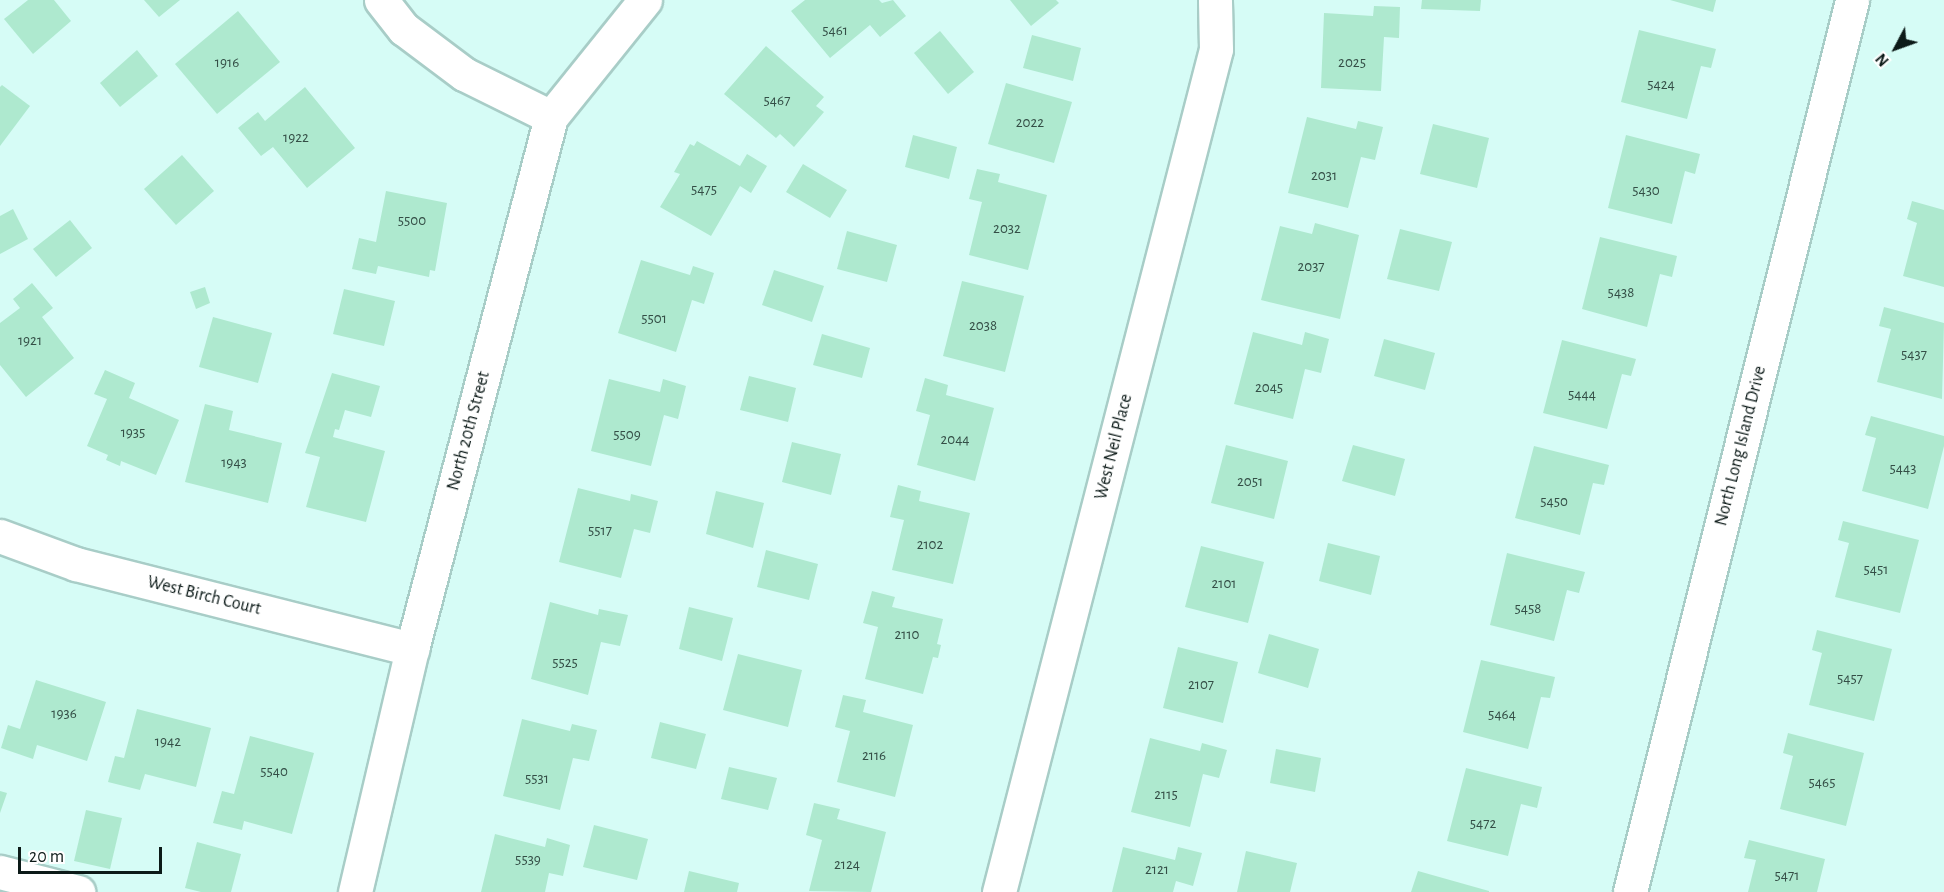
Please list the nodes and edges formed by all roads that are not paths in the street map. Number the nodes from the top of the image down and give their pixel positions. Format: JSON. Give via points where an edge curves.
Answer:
{"nodes":[{"id":1,"x":381,"y":0,"type":"edge"},
{"id":2,"x":645,"y":0,"type":"edge"},
{"id":3,"x":1215,"y":0,"type":"edge"},
{"id":4,"x":1852,"y":0,"type":"edge"},
{"id":5,"x":551,"y":117,"type":"junction"},
{"id":6,"x":0,"y":536,"type":"edge"},
{"id":7,"x":412,"y":649,"type":"junction"},
{"id":8,"x":0,"y":872,"type":"edge"},
{"id":9,"x":78,"y":892,"type":"edge"},
{"id":10,"x":355,"y":892,"type":"edge"},
{"id":11,"x":999,"y":892,"type":"edge"},
{"id":12,"x":1630,"y":892,"type":"edge"}],
"edges":[{"from":1,"to":5,"type":"street","via":[[404,29],[464,74]]},
{"from":2,"to":5,"type":"street","name":"North 20th Street"},
{"from":3,"to":11,"type":"street","name":"West Neil Place","via":[[1216,49]]},
{"from":4,"to":12,"type":"street","name":"North Long Island Drive"},
{"from":5,"to":7,"type":"street","name":"North 20th Street"},
{"from":6,"to":7,"type":"street","name":"West Birch Court","via":[[76,564]]},
{"from":7,"to":10,"type":"street","name":"North 20th Street"},
{"from":8,"to":9,"type":"street"}]}
